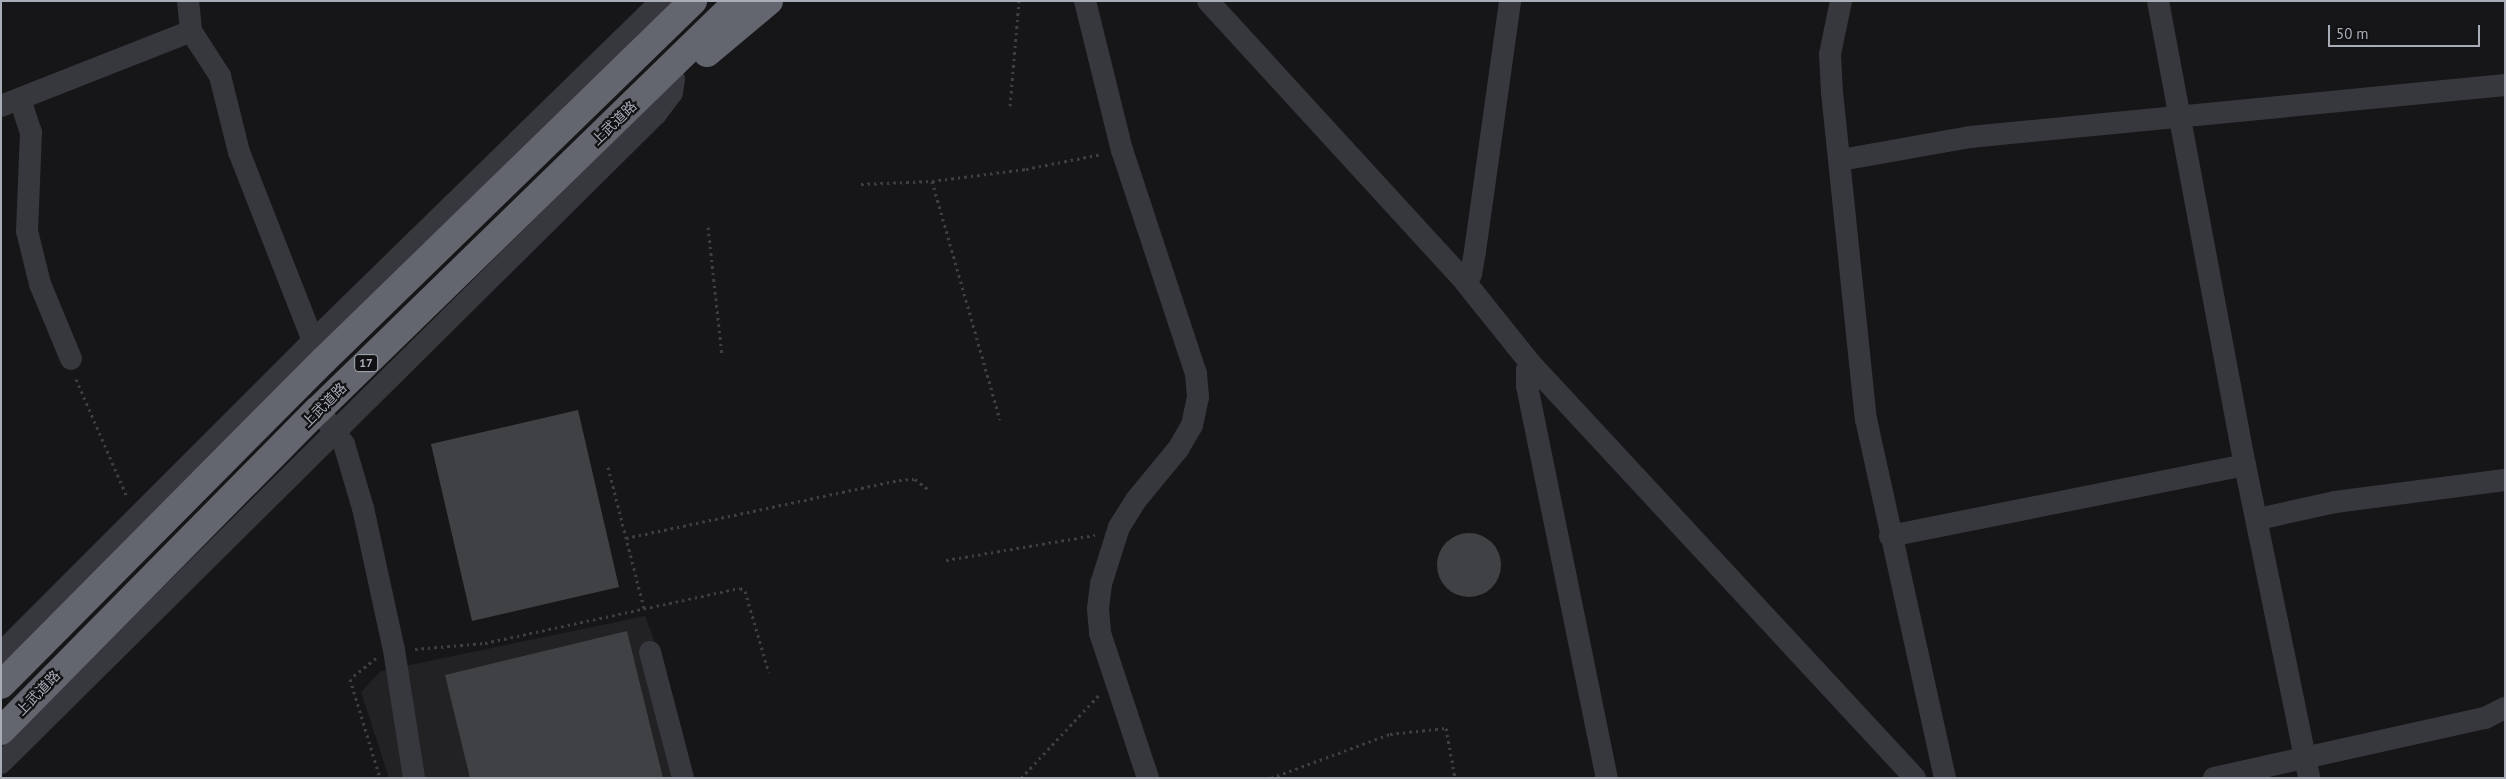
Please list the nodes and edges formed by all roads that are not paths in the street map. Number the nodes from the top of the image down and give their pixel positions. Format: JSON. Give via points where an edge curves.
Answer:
{"nodes":[{"id":1,"x":188,"y":1,"type":"edge"},
{"id":2,"x":661,"y":1,"type":"edge"},
{"id":3,"x":693,"y":1,"type":"edge"},
{"id":4,"x":738,"y":1,"type":"edge"},
{"id":5,"x":769,"y":1,"type":"edge"},
{"id":6,"x":1085,"y":1,"type":"edge"},
{"id":7,"x":1208,"y":1,"type":"edge"},
{"id":8,"x":1510,"y":1,"type":"edge"},
{"id":9,"x":1841,"y":1,"type":"edge"},
{"id":10,"x":2158,"y":1,"type":"edge"},
{"id":11,"x":191,"y":31,"type":"junction"},
{"id":12,"x":674,"y":79,"type":"junction"},
{"id":13,"x":2505,"y":85,"type":"edge"},
{"id":14,"x":11,"y":102,"type":"edge"},
{"id":15,"x":624,"y":113,"type":"junction"},
{"id":16,"x":2180,"y":117,"type":"junction"},
{"id":17,"x":1841,"y":160,"type":"junction"},
{"id":18,"x":1466,"y":283,"type":"junction"},
{"id":19,"x":318,"y":351,"type":"junction"},
{"id":20,"x":71,"y":359,"type":"road end"},
{"id":21,"x":1531,"y":364,"type":"junction"},
{"id":22,"x":327,"y":420,"type":"junction"},
{"id":23,"x":2245,"y":465,"type":"junction"},
{"id":24,"x":2505,"y":480,"type":"edge"},
{"id":25,"x":2258,"y":519,"type":"junction"},
{"id":26,"x":1890,"y":536,"type":"junction"},
{"id":27,"x":650,"y":652,"type":"dead end"},
{"id":28,"x":1,"y":653,"type":"edge"},
{"id":29,"x":1,"y":685,"type":"edge"},
{"id":30,"x":2505,"y":708,"type":"edge"},
{"id":31,"x":3,"y":749,"type":"edge"},
{"id":32,"x":2308,"y":768,"type":"edge"},
{"id":33,"x":414,"y":778,"type":"edge"},
{"id":34,"x":682,"y":778,"type":"edge"},
{"id":35,"x":1148,"y":778,"type":"edge"},
{"id":36,"x":1607,"y":778,"type":"edge"},
{"id":37,"x":1915,"y":778,"type":"edge"},
{"id":38,"x":1945,"y":778,"type":"edge"},
{"id":39,"x":2214,"y":778,"type":"edge"}],
"edges":[{"from":1,"to":11,"type":"street"},
{"from":2,"to":19,"type":"street"},
{"from":3,"to":19,"type":"highway","number":"17"},
{"from":4,"to":15,"type":"highway","name":"上武道路","number":"17"},
{"from":5,"to":12,"type":"highway"},
{"from":6,"to":35,"type":"street","via":[[1122,150],[1196,374],[1198,396],[1197,411],[1188,433],[1136,500],[1116,537],[1101,584],[1100,633]]},
{"from":7,"to":18,"type":"street"},
{"from":8,"to":18,"type":"street","via":[[1476,251],[1472,274]]},
{"from":9,"to":17,"type":"street","via":[[1830,54]]},
{"from":10,"to":16,"type":"street"},
{"from":11,"to":14,"type":"street"},
{"from":11,"to":19,"type":"street","via":[[220,76],[239,152]]},
{"from":12,"to":15,"type":"highway"},
{"from":12,"to":22,"type":"street","via":[[672,93],[656,114]]},
{"from":13,"to":16,"type":"street"},
{"from":14,"to":20,"type":"street","via":[[30,132],[27,231],[40,284]]},
{"from":15,"to":22,"type":"highway","name":"上武道路","number":"17"},
{"from":16,"to":17,"type":"street","via":[[1970,137]]},
{"from":16,"to":23,"type":"street"},
{"from":17,"to":26,"type":"street","via":[[1866,419]]},
{"from":18,"to":21,"type":"street"},
{"from":19,"to":28,"type":"street","via":[[139,514]]},
{"from":19,"to":29,"type":"highway","number":"17"},
{"from":21,"to":36,"type":"street","via":[[1527,370],[1527,386]]},
{"from":21,"to":37,"type":"street"},
{"from":22,"to":31,"type":"highway","name":"上武道路","number":"17"},
{"from":22,"to":33,"type":"street","via":[[344,444],[363,508],[394,650]]},
{"from":23,"to":25,"type":"street"},
{"from":23,"to":26,"type":"street"},
{"from":24,"to":25,"type":"street","via":[[2335,502]]},
{"from":25,"to":32,"type":"street"},
{"from":26,"to":38,"type":"street"},
{"from":27,"to":34,"type":"street"},
{"from":30,"to":32,"type":"street","via":[[2484,718]]},
{"from":32,"to":39,"type":"street"}]}
